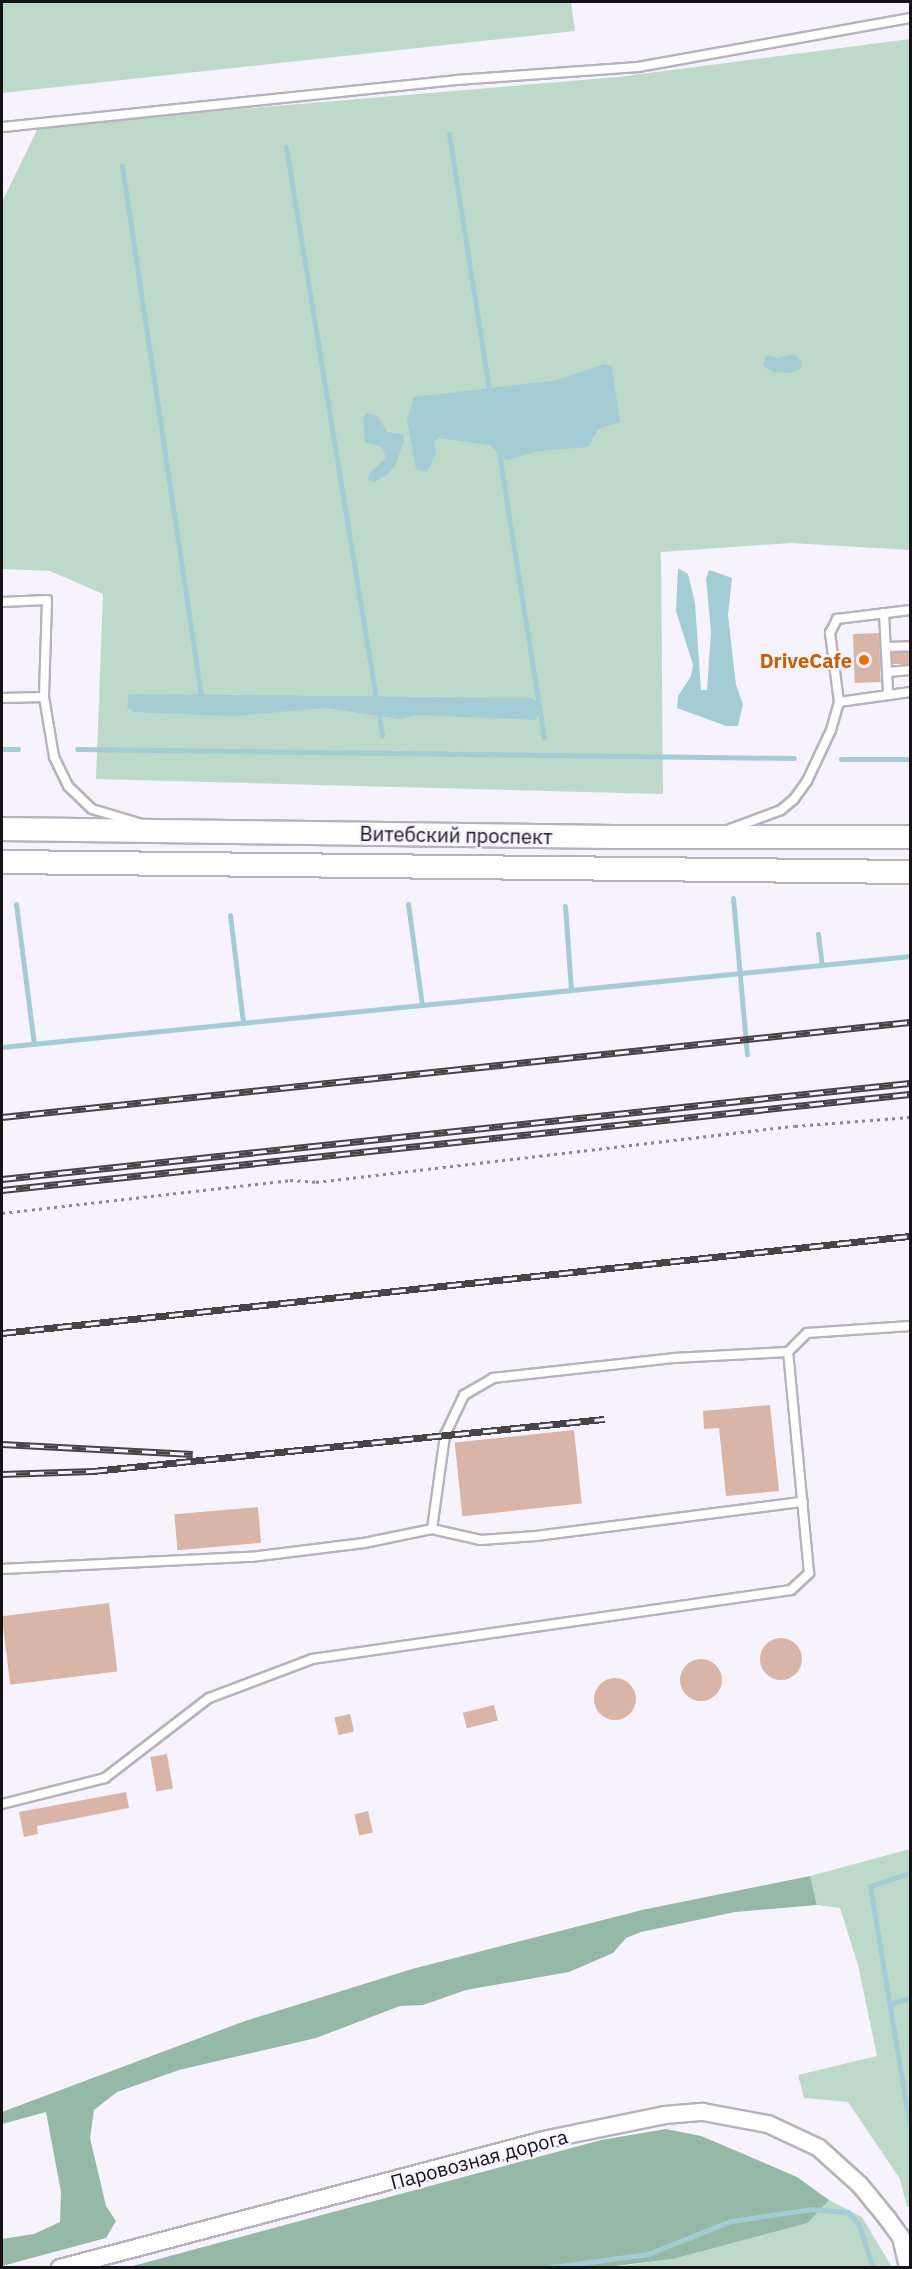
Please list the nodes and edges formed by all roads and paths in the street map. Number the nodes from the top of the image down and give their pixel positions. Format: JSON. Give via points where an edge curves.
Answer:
{"nodes":[{"id":1,"x":910,"y":18,"type":"edge"},
{"id":2,"x":2,"y":127,"type":"edge"},
{"id":3,"x":2,"y":602,"type":"edge"},
{"id":4,"x":910,"y":610,"type":"edge"},
{"id":5,"x":884,"y":613,"type":"junction"},
{"id":6,"x":910,"y":646,"type":"edge"},
{"id":7,"x":886,"y":647,"type":"junction"},
{"id":8,"x":910,"y":670,"type":"edge"},
{"id":9,"x":888,"y":672,"type":"junction"},
{"id":10,"x":910,"y":692,"type":"edge"},
{"id":11,"x":888,"y":693,"type":"junction"},
{"id":12,"x":44,"y":697,"type":"junction"},
{"id":13,"x":2,"y":698,"type":"edge"},
{"id":14,"x":839,"y":702,"type":"junction"},
{"id":15,"x":2,"y":829,"type":"edge"},
{"id":16,"x":168,"y":831,"type":"junction"},
{"id":17,"x":910,"y":837,"type":"edge"},
{"id":18,"x":708,"y":838,"type":"junction"},
{"id":19,"x":2,"y":862,"type":"edge"},
{"id":20,"x":910,"y":872,"type":"edge"},
{"id":21,"x":910,"y":1117,"type":"edge"},
{"id":22,"x":2,"y":1213,"type":"edge"},
{"id":23,"x":910,"y":1326,"type":"edge"},
{"id":24,"x":788,"y":1352,"type":"junction"},
{"id":25,"x":803,"y":1502,"type":"junction"},
{"id":26,"x":432,"y":1529,"type":"junction"},
{"id":27,"x":2,"y":1569,"type":"edge"},
{"id":28,"x":2,"y":1804,"type":"edge"},
{"id":29,"x":906,"y":2235,"type":"edge"},
{"id":30,"x":60,"y":2268,"type":"edge"},
{"id":31,"x":908,"y":2268,"type":"edge"}],
"edges":[{"from":1,"to":2,"type":"lane","via":[[638,67],[446,81]]},
{"from":3,"to":12,"type":"lane","via":[[47,600]]},
{"from":4,"to":5,"type":"lane"},
{"from":5,"to":7,"type":"lane"},
{"from":5,"to":14,"type":"lane","via":[[837,620],[831,633]]},
{"from":6,"to":7,"type":"lane"},
{"from":7,"to":9,"type":"lane"},
{"from":8,"to":9,"type":"lane"},
{"from":9,"to":11,"type":"lane"},
{"from":10,"to":11,"type":"lane"},
{"from":11,"to":14,"type":"lane"},
{"from":12,"to":13,"type":"lane"},
{"from":12,"to":16,"type":"lane","via":[[54,757],[68,786],[80,800],[92,809]]},
{"from":14,"to":18,"type":"lane","via":[[831,730],[795,799],[781,810]]},
{"from":15,"to":16,"type":"main road","name":"Витебский проспект"},
{"from":16,"to":18,"type":"main road","name":"Витебский проспект"},
{"from":17,"to":18,"type":"main road","name":"Витебский проспект"},
{"from":19,"to":20,"type":"main road","name":"Витебский проспект"},
{"from":21,"to":22,"type":"path","via":[[795,1126],[316,1182],[290,1180]]},
{"from":23,"to":24,"type":"lane","via":[[807,1333]]},
{"from":24,"to":25,"type":"lane"},
{"from":24,"to":26,"type":"lane","via":[[673,1358],[493,1378],[464,1395],[445,1436]]},
{"from":25,"to":26,"type":"lane","via":[[492,1539]]},
{"from":25,"to":28,"type":"lane","via":[[809,1573],[791,1590],[312,1659],[209,1698],[105,1778]]},
{"from":26,"to":27,"type":"lane","via":[[364,1543],[251,1557]]},
{"from":29,"to":30,"type":"street","name":"Паровозная дорога","via":[[819,2148],[768,2124],[703,2112],[657,2116],[548,2139]]},
{"from":29,"to":31,"type":"street"}]}
